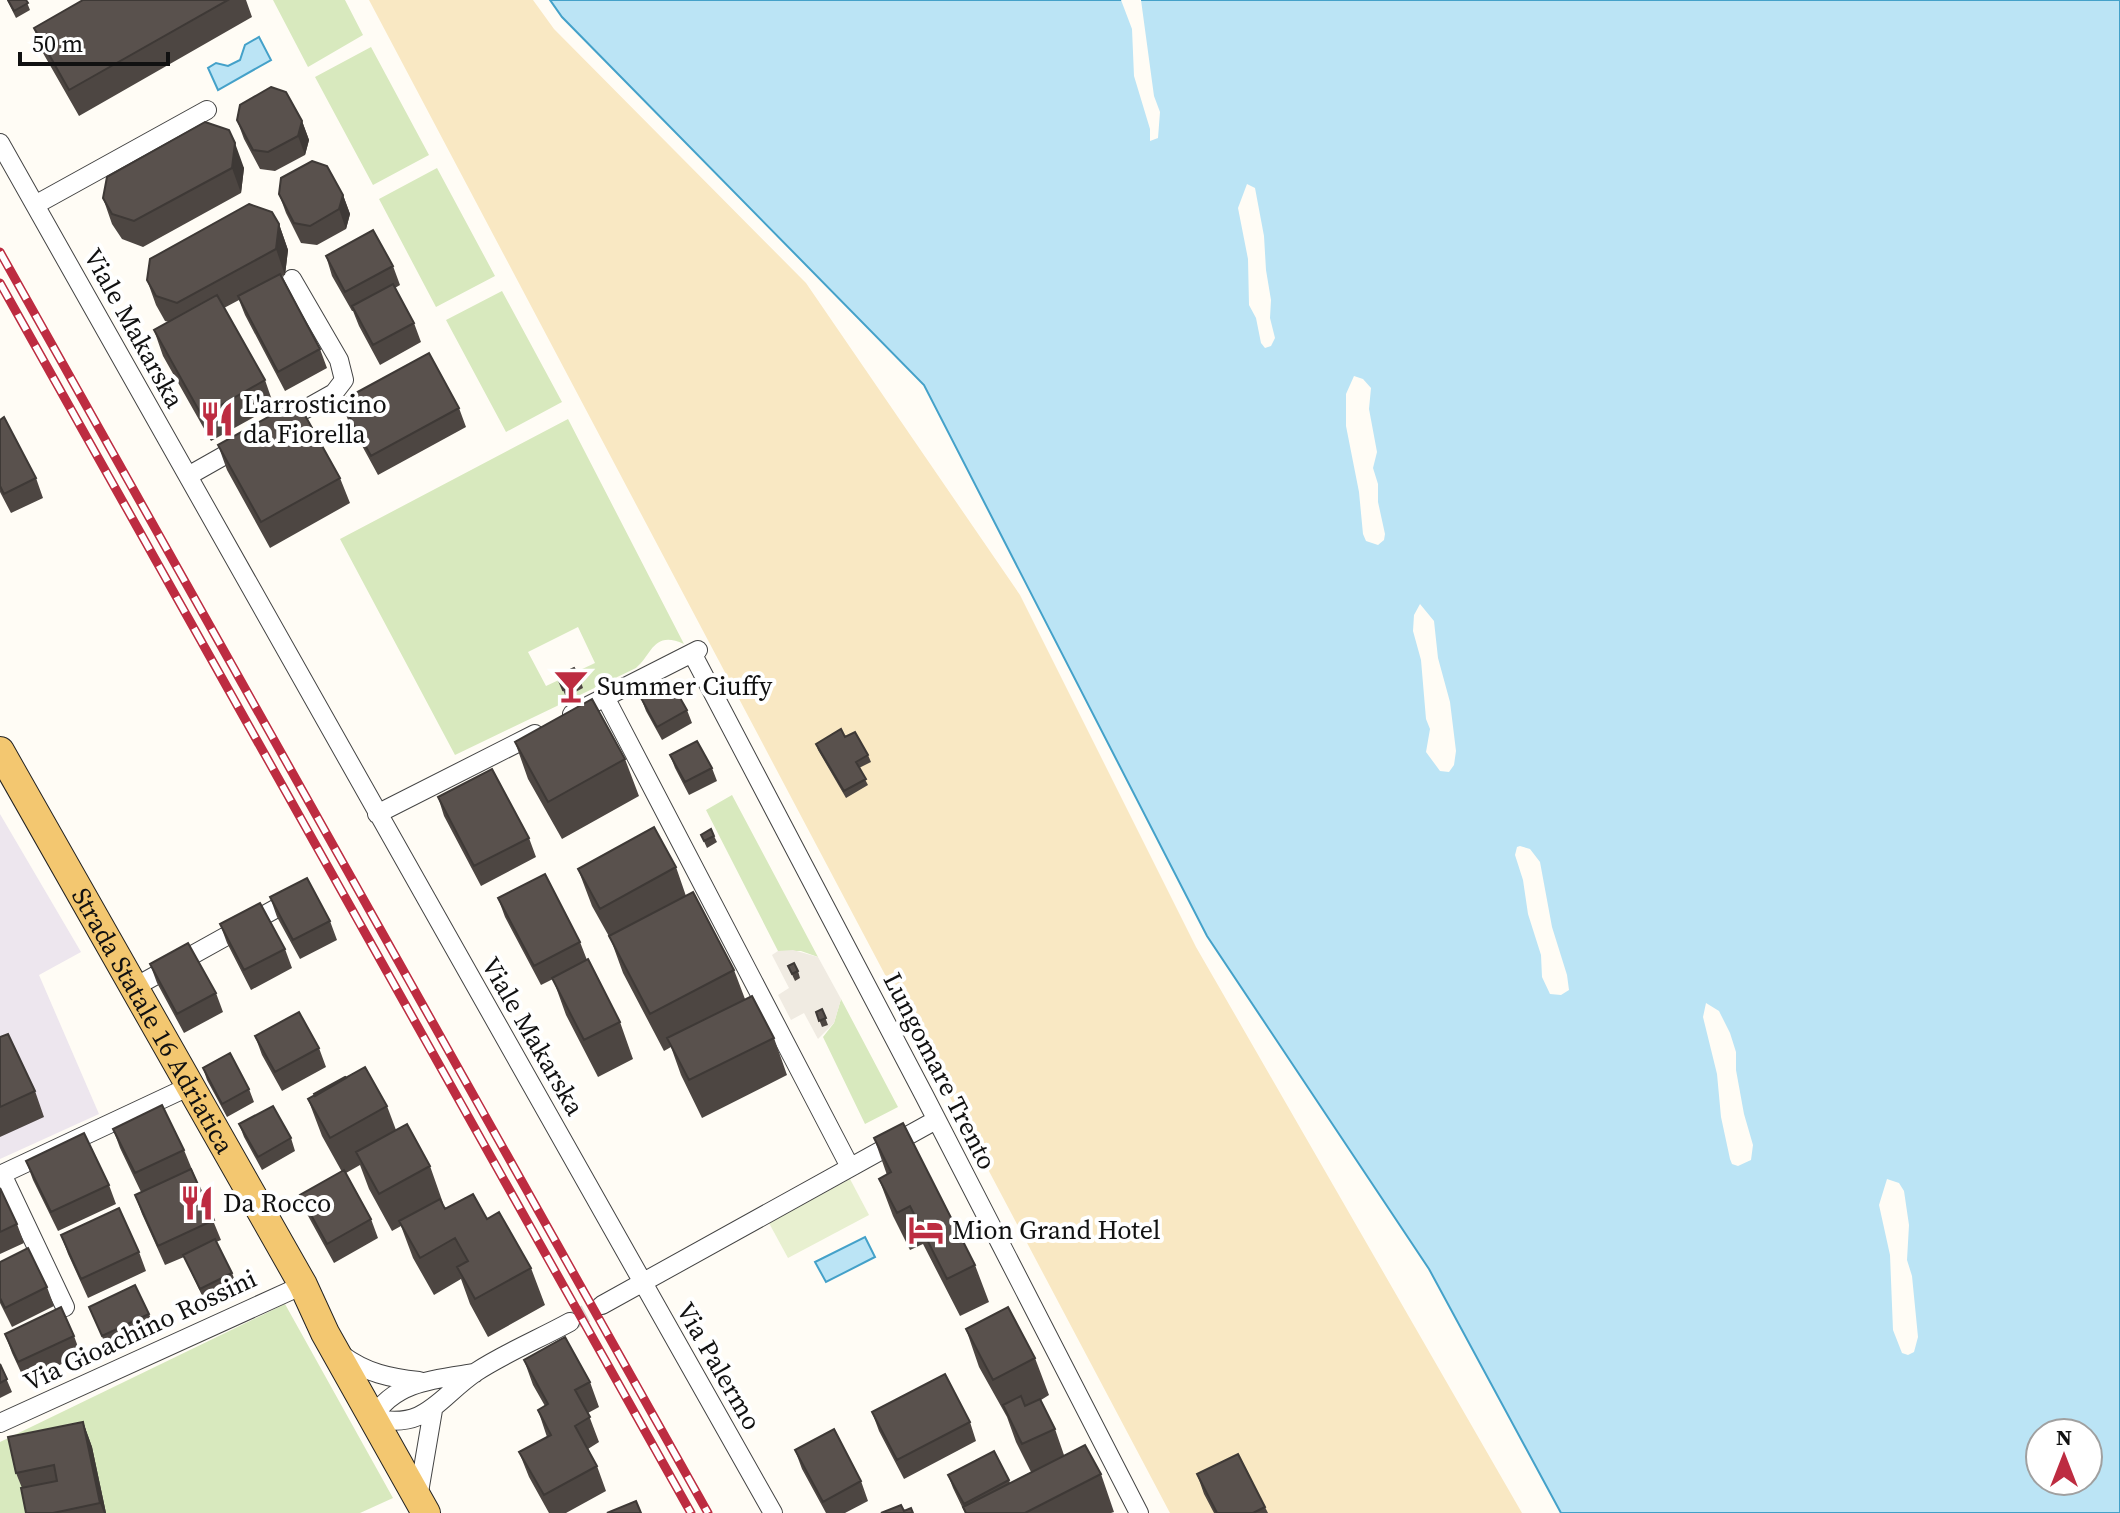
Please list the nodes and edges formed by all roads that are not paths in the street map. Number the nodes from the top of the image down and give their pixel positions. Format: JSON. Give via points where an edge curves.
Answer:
{"nodes":[{"id":1,"x":207,"y":110,"type":"dead end"},
{"id":2,"x":0,"y":143,"type":"edge"},
{"id":3,"x":35,"y":205,"type":"junction"},
{"id":4,"x":292,"y":279,"type":"dead end"},
{"id":5,"x":188,"y":476,"type":"junction"},
{"id":6,"x":605,"y":697,"type":"junction"},
{"id":7,"x":0,"y":751,"type":"edge"},
{"id":8,"x":377,"y":814,"type":"junction"},
{"id":9,"x":296,"y":898,"type":"edge"},
{"id":10,"x":133,"y":988,"type":"junction"},
{"id":11,"x":188,"y":1087,"type":"junction"},
{"id":12,"x":936,"y":1120,"type":"junction"},
{"id":13,"x":850,"y":1167,"type":"junction"},
{"id":14,"x":1,"y":1175,"type":"edge"},
{"id":15,"x":642,"y":1284,"type":"junction"},
{"id":16,"x":303,"y":1285,"type":"junction"},
{"id":17,"x":602,"y":1305,"type":"tunnel mouth"},
{"id":18,"x":65,"y":1307,"type":"edge"},
{"id":19,"x":570,"y":1322,"type":"tunnel mouth"},
{"id":20,"x":334,"y":1349,"type":"junction"},
{"id":21,"x":475,"y":1373,"type":"junction"},
{"id":22,"x":422,"y":1382,"type":"junction"},
{"id":23,"x":433,"y":1410,"type":"junction"},
{"id":24,"x":373,"y":1418,"type":"junction"},
{"id":25,"x":0,"y":1423,"type":"edge"},
{"id":26,"x":422,"y":1505,"type":"edge"},
{"id":27,"x":773,"y":1513,"type":"edge"},
{"id":28,"x":1139,"y":1513,"type":"edge"}],
"edges":[{"from":1,"to":3,"type":"street"},
{"from":2,"to":3,"type":"street","name":"Viale Makarska"},
{"from":3,"to":5,"type":"street","name":"Viale Makarska"},
{"from":4,"to":5,"type":"street","via":[[339,360],[344,380],[334,393]]},
{"from":5,"to":8,"type":"street","name":"Viale Makarska"},
{"from":6,"to":8,"type":"street"},
{"from":6,"to":12,"type":"street","name":"Lungomare Trento","via":[[695,652]]},
{"from":6,"to":13,"type":"street"},
{"from":7,"to":10,"type":"main road","name":"Strada Statale 16 Adriatica"},
{"from":8,"to":15,"type":"street","name":"Viale Makarska"},
{"from":9,"to":10,"type":"street"},
{"from":10,"to":11,"type":"main road","name":"Strada Statale 16 Adriatica"},
{"from":11,"to":14,"type":"street"},
{"from":11,"to":16,"type":"main road","name":"Strada Statale 16 Adriatica"},
{"from":12,"to":13,"type":"street"},
{"from":12,"to":28,"type":"street","name":"Lungomare Trento"},
{"from":13,"to":15,"type":"street"},
{"from":14,"to":18,"type":"street"},
{"from":15,"to":17,"type":"street"},
{"from":15,"to":27,"type":"street","name":"Via Palermo"},
{"from":16,"to":20,"type":"main road","name":"Strada Statale 16 Adriatica"},
{"from":16,"to":25,"type":"street","name":"Via Gioachino Rossini"},
{"from":19,"to":21,"type":"street"},
{"from":20,"to":22,"type":"street","via":[[359,1368]]},
{"from":20,"to":24,"type":"main road","name":"Strada Statale 16 Adriatica"},
{"from":21,"to":22,"type":"street"},
{"from":21,"to":23,"type":"street"},
{"from":22,"to":24,"type":"street","via":[[389,1398]]},
{"from":23,"to":24,"type":"street","via":[[394,1421]]},
{"from":23,"to":26,"type":"street"},
{"from":24,"to":26,"type":"main road","name":"Strada Statale 16 Adriatica"}]}
